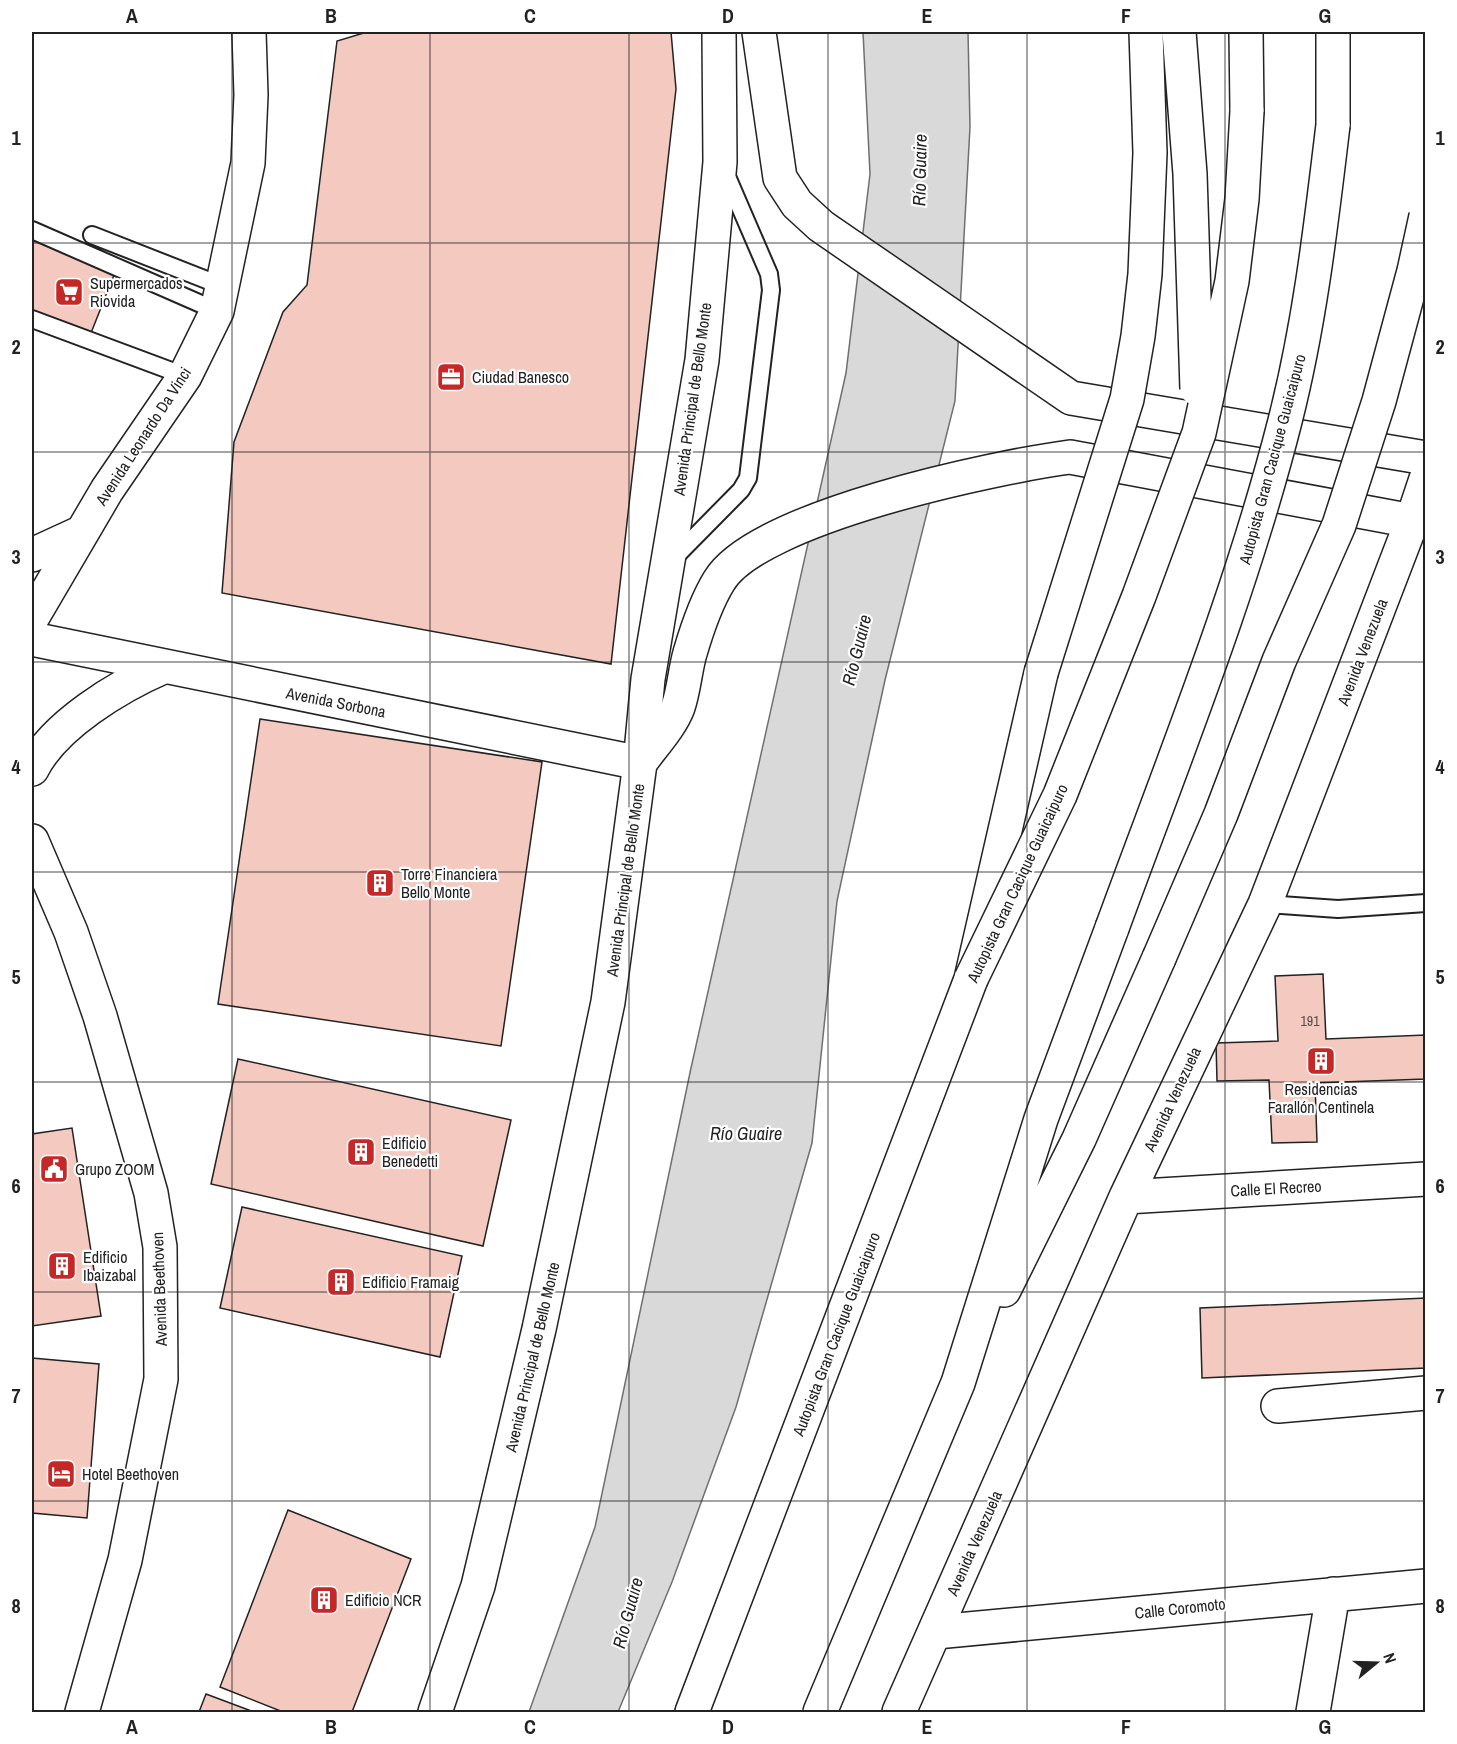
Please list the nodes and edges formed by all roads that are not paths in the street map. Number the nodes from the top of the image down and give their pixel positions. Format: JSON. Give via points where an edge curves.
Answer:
{"nodes":[{"id":1,"x":249,"y":32,"type":"edge"},
{"id":2,"x":719,"y":32,"type":"edge"},
{"id":3,"x":759,"y":32,"type":"edge"},
{"id":4,"x":1146,"y":32,"type":"edge"},
{"id":5,"x":1179,"y":32,"type":"edge"},
{"id":6,"x":1246,"y":32,"type":"edge"},
{"id":7,"x":1332,"y":32,"type":"edge"},
{"id":8,"x":720,"y":162,"type":"junction"},
{"id":9,"x":1425,"y":216,"type":"edge"},
{"id":10,"x":32,"y":230,"type":"edge"},
{"id":11,"x":92,"y":235,"type":"dead end"},
{"id":12,"x":219,"y":298,"type":"junction"},
{"id":13,"x":32,"y":319,"type":"edge"},
{"id":14,"x":185,"y":376,"type":"junction"},
{"id":15,"x":1198,"y":433,"type":"junction"},
{"id":16,"x":1425,"y":458,"type":"edge"},
{"id":17,"x":1425,"y":478,"type":"edge"},
{"id":18,"x":1412,"y":521,"type":"junction"},
{"id":19,"x":80,"y":533,"type":"junction"},
{"id":20,"x":32,"y":555,"type":"edge"},
{"id":21,"x":666,"y":566,"type":"junction"},
{"id":22,"x":32,"y":618,"type":"edge"},
{"id":23,"x":32,"y":639,"type":"edge"},
{"id":24,"x":163,"y":667,"type":"junction"},
{"id":25,"x":640,"y":763,"type":"junction"},
{"id":26,"x":32,"y":769,"type":"edge"},
{"id":27,"x":32,"y":841,"type":"edge"},
{"id":28,"x":1265,"y":903,"type":"junction"},
{"id":29,"x":1425,"y":903,"type":"edge"},
{"id":30,"x":971,"y":979,"type":"junction"},
{"id":31,"x":1425,"y":1179,"type":"edge"},
{"id":32,"x":1126,"y":1197,"type":"junction"},
{"id":33,"x":958,"y":1383,"type":"junction"},
{"id":34,"x":1425,"y":1394,"type":"edge"},
{"id":35,"x":1278,"y":1406,"type":"dead end"},
{"id":36,"x":1425,"y":1586,"type":"edge"},
{"id":37,"x":1333,"y":1594,"type":"junction"},
{"id":38,"x":936,"y":1632,"type":"junction"},
{"id":39,"x":82,"y":1713,"type":"edge"},
{"id":40,"x":435,"y":1713,"type":"edge"},
{"id":41,"x":692,"y":1713,"type":"edge"},
{"id":42,"x":820,"y":1713,"type":"edge"},
{"id":43,"x":899,"y":1713,"type":"edge"},
{"id":44,"x":1313,"y":1713,"type":"edge"}],
"edges":[{"from":1,"to":12,"type":"main road","name":"Avenida Leonardo Da Vinci","via":[[248,163]]},
{"from":2,"to":8,"type":"main road","name":"Avenida Principal de Bello Monte"},
{"from":3,"to":16,"type":"main road","via":[[780,178],[797,204],[821,226],[1071,398]]},
{"from":4,"to":30,"type":"main road","bridge":true,"via":[[1150,153],[1145,274],[1127,399],[1041,673]]},
{"from":5,"to":15,"type":"main road","bridge":true,"via":[[1190,174]]},
{"from":6,"to":15,"type":"main road","name":"Autopista Gran Cacique Guaicaipuro","bridge":true,"via":[[1242,199],[1232,281]]},
{"from":7,"to":33,"type":"main road","name":"Autopista Gran Cacique Guaicaipuro","bridge":true,"via":[[1333,125],[1310,307],[1285,421],[1245,565],[1041,1119]]},
{"from":8,"to":21,"type":"main road","name":"Avenida Principal de Bello Monte","via":[[702,360]]},
{"from":8,"to":21,"type":"lane","via":[[769,274],[771,290],[748,478],[741,490]]},
{"from":9,"to":33,"type":"main road","bridge":true,"via":[[1379,401],[1339,525],[1279,661],[1221,814],[1079,1139]]},
{"from":10,"to":12,"type":"lane"},
{"from":11,"to":12,"type":"lane"},
{"from":12,"to":14,"type":"main road","name":"Avenida Leonardo Da Vinci"},
{"from":13,"to":14,"type":"lane"},
{"from":14,"to":19,"type":"main road","name":"Avenida Leonardo Da Vinci"},
{"from":15,"to":30,"type":"main road","name":"Autopista Gran Cacique Guaicaipuro","bridge":true,"via":[[1060,795]]},
{"from":17,"to":18,"type":"main road","name":"Avenida Venezuela"},
{"from":18,"to":25,"type":"main road","via":[[1070,457],[1015,465],[907,491],[775,539],[747,553],[720,579],[690,653],[678,708]]},
{"from":18,"to":28,"type":"main road","name":"Avenida Venezuela"},
{"from":19,"to":20,"type":"main road"},
{"from":19,"to":22,"type":"main road","name":"Avenida Leonardo Da Vinci"},
{"from":21,"to":25,"type":"main road","name":"Avenida Principal de Bello Monte","via":[[648,679]]},
{"from":23,"to":24,"type":"main road","name":"Avenida Sorbona"},
{"from":24,"to":25,"type":"main road","name":"Avenida Sorbona"},
{"from":24,"to":26,"type":"main road","via":[[136,679],[79,717],[36,759]]},
{"from":25,"to":40,"type":"main road","name":"Avenida Principal de Bello Monte","via":[[608,1002],[542,1317],[478,1586]]},
{"from":27,"to":39,"type":"main road","name":"Avenida Beethoven","via":[[71,932],[100,1016],[151,1193],[160,1247],[160,1379],[125,1560]]},
{"from":28,"to":29,"type":"lane","via":[[1338,909]]},
{"from":28,"to":32,"type":"main road","name":"Avenida Venezuela"},
{"from":30,"to":41,"type":"main road","name":"Autopista Gran Cacique Guaicaipuro"},
{"from":31,"to":32,"type":"main road","name":"Calle El Recreo"},
{"from":32,"to":38,"type":"main road","name":"Avenida Venezuela"},
{"from":33,"to":42,"type":"main road","name":"Autopista Gran Cacique Guaicaipuro"},
{"from":34,"to":35,"type":"main road"},
{"from":36,"to":37,"type":"main road","name":"Calle Coromoto"},
{"from":37,"to":38,"type":"main road","name":"Calle Coromoto"},
{"from":37,"to":44,"type":"main road"},
{"from":38,"to":43,"type":"main road","name":"Avenida Venezuela"}]}
